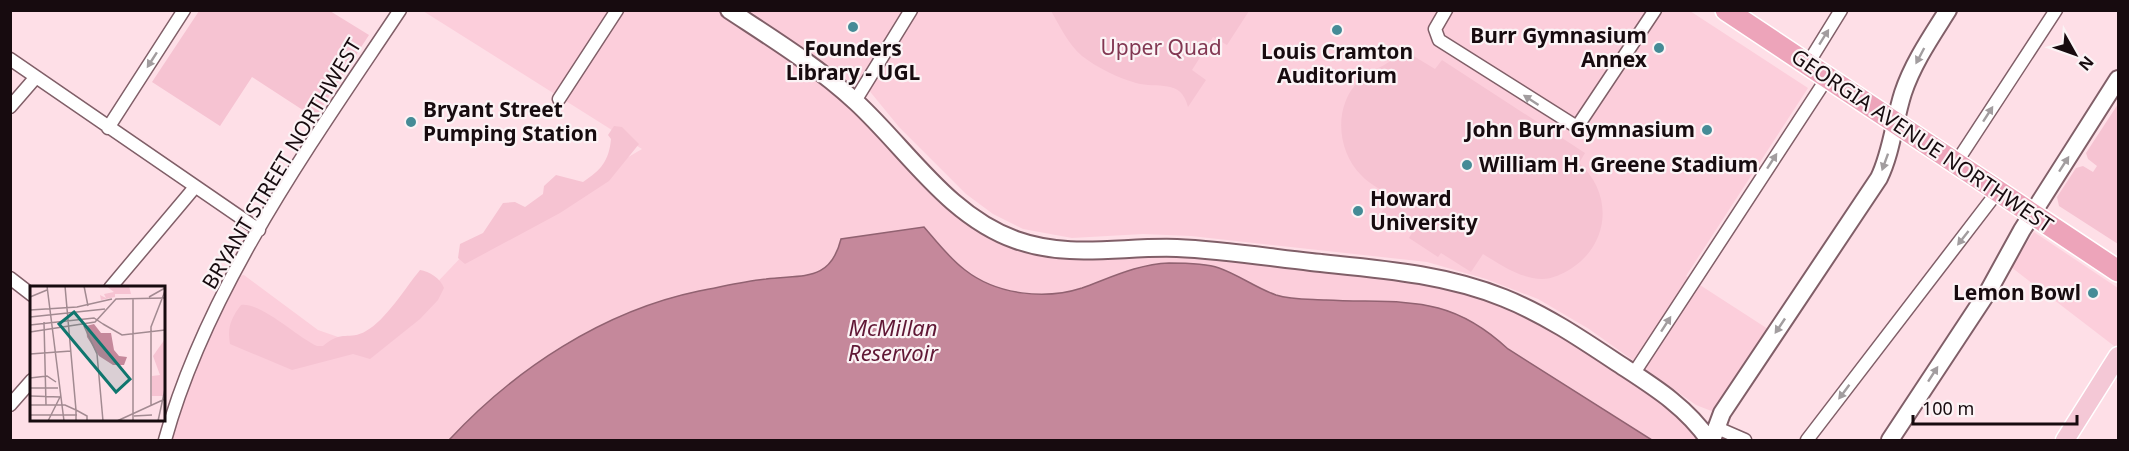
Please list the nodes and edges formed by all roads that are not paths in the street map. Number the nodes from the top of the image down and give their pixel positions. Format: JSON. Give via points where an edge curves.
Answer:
{"nodes":[{"id":1,"x":184,"y":10,"type":"edge"},
{"id":2,"x":400,"y":10,"type":"edge"},
{"id":3,"x":616,"y":10,"type":"edge"},
{"id":4,"x":729,"y":10,"type":"edge"},
{"id":5,"x":911,"y":10,"type":"edge"},
{"id":6,"x":1655,"y":10,"type":"edge"},
{"id":7,"x":1841,"y":10,"type":"edge"},
{"id":8,"x":1948,"y":10,"type":"edge"},
{"id":9,"x":2056,"y":10,"type":"edge"},
{"id":10,"x":1441,"y":12,"type":"edge"},
{"id":11,"x":1731,"y":12,"type":"edge"},
{"id":12,"x":10,"y":59,"type":"edge"},
{"id":13,"x":1807,"y":65,"type":"junction"},
{"id":14,"x":36,"y":77,"type":"junction"},
{"id":15,"x":1827,"y":78,"type":"junction"},
{"id":16,"x":2118,"y":79,"type":"edge"},
{"id":17,"x":559,"y":99,"type":"dead end"},
{"id":18,"x":855,"y":101,"type":"junction"},
{"id":19,"x":10,"y":107,"type":"edge"},
{"id":20,"x":1896,"y":123,"type":"junction"},
{"id":21,"x":108,"y":128,"type":"junction"},
{"id":22,"x":1956,"y":163,"type":"junction"},
{"id":23,"x":195,"y":187,"type":"junction"},
{"id":24,"x":1998,"y":191,"type":"junction"},
{"id":25,"x":2032,"y":213,"type":"junction"},
{"id":26,"x":259,"y":230,"type":"junction"},
{"id":27,"x":2118,"y":271,"type":"edge"},
{"id":28,"x":10,"y":278,"type":"edge"},
{"id":29,"x":112,"y":286,"type":"edge"},
{"id":30,"x":30,"y":293,"type":"edge"},
{"id":31,"x":2118,"y":356,"type":"edge"},
{"id":32,"x":1634,"y":374,"type":"junction"},
{"id":33,"x":30,"y":382,"type":"edge"},
{"id":34,"x":10,"y":405,"type":"edge"},
{"id":35,"x":1715,"y":437,"type":"edge"},
{"id":36,"x":165,"y":441,"type":"edge"},
{"id":37,"x":1745,"y":441,"type":"edge"},
{"id":38,"x":1807,"y":441,"type":"edge"},
{"id":39,"x":1890,"y":441,"type":"edge"},
{"id":40,"x":2065,"y":441,"type":"edge"}],
"edges":[{"from":1,"to":21,"type":"street","one_way":true},
{"from":2,"to":26,"type":"street","name":"BRYANT STREET NORTHWEST"},
{"from":3,"to":17,"type":"street"},
{"from":4,"to":18,"type":"street","via":[[814,67]]},
{"from":5,"to":18,"type":"street"},
{"from":6,"to":10,"type":"street","one_way":true,"via":[[1581,125],[1573,127],[1436,37]]},
{"from":13,"to":7,"type":"street","one_way":true},
{"from":8,"to":20,"type":"street","one_way":true,"via":[[1912,70]]},
{"from":22,"to":9,"type":"street","one_way":true},
{"from":11,"to":13,"type":"highway","name":"GEORGIA AVENUE NORTHWEST"},
{"from":12,"to":14,"type":"street"},
{"from":13,"to":15,"type":"highway","name":"GEORGIA AVENUE NORTHWEST"},
{"from":14,"to":19,"type":"street"},
{"from":14,"to":21,"type":"street"},
{"from":15,"to":20,"type":"highway","name":"GEORGIA AVENUE NORTHWEST"},
{"from":32,"to":15,"type":"street","one_way":true},
{"from":25,"to":16,"type":"street","one_way":true},
{"from":18,"to":32,"type":"street","via":[[954,203],[1015,240],[1069,252],[1202,250],[1444,279],[1488,292],[1536,313]]},
{"from":20,"to":22,"type":"highway","name":"GEORGIA AVENUE NORTHWEST"},
{"from":20,"to":35,"type":"street","one_way":true,"via":[[1876,182],[1722,413]]},
{"from":21,"to":23,"type":"street"},
{"from":22,"to":24,"type":"highway","name":"GEORGIA AVENUE NORTHWEST"},
{"from":23,"to":26,"type":"street"},
{"from":23,"to":29,"type":"street"},
{"from":24,"to":25,"type":"highway","name":"GEORGIA AVENUE NORTHWEST"},
{"from":24,"to":38,"type":"street","one_way":true},
{"from":25,"to":27,"type":"highway","name":"GEORGIA AVENUE NORTHWEST"},
{"from":39,"to":25,"type":"street","one_way":true,"via":[[1989,290]]},
{"from":26,"to":36,"type":"street","name":"BRYANT STREET NORTHWEST","via":[[201,341]]},
{"from":28,"to":30,"type":"street"},
{"from":31,"to":40,"type":"main road"},
{"from":32,"to":35,"type":"street","via":[[1665,394]]},
{"from":33,"to":34,"type":"street"},
{"from":35,"to":37,"type":"street"}]}
